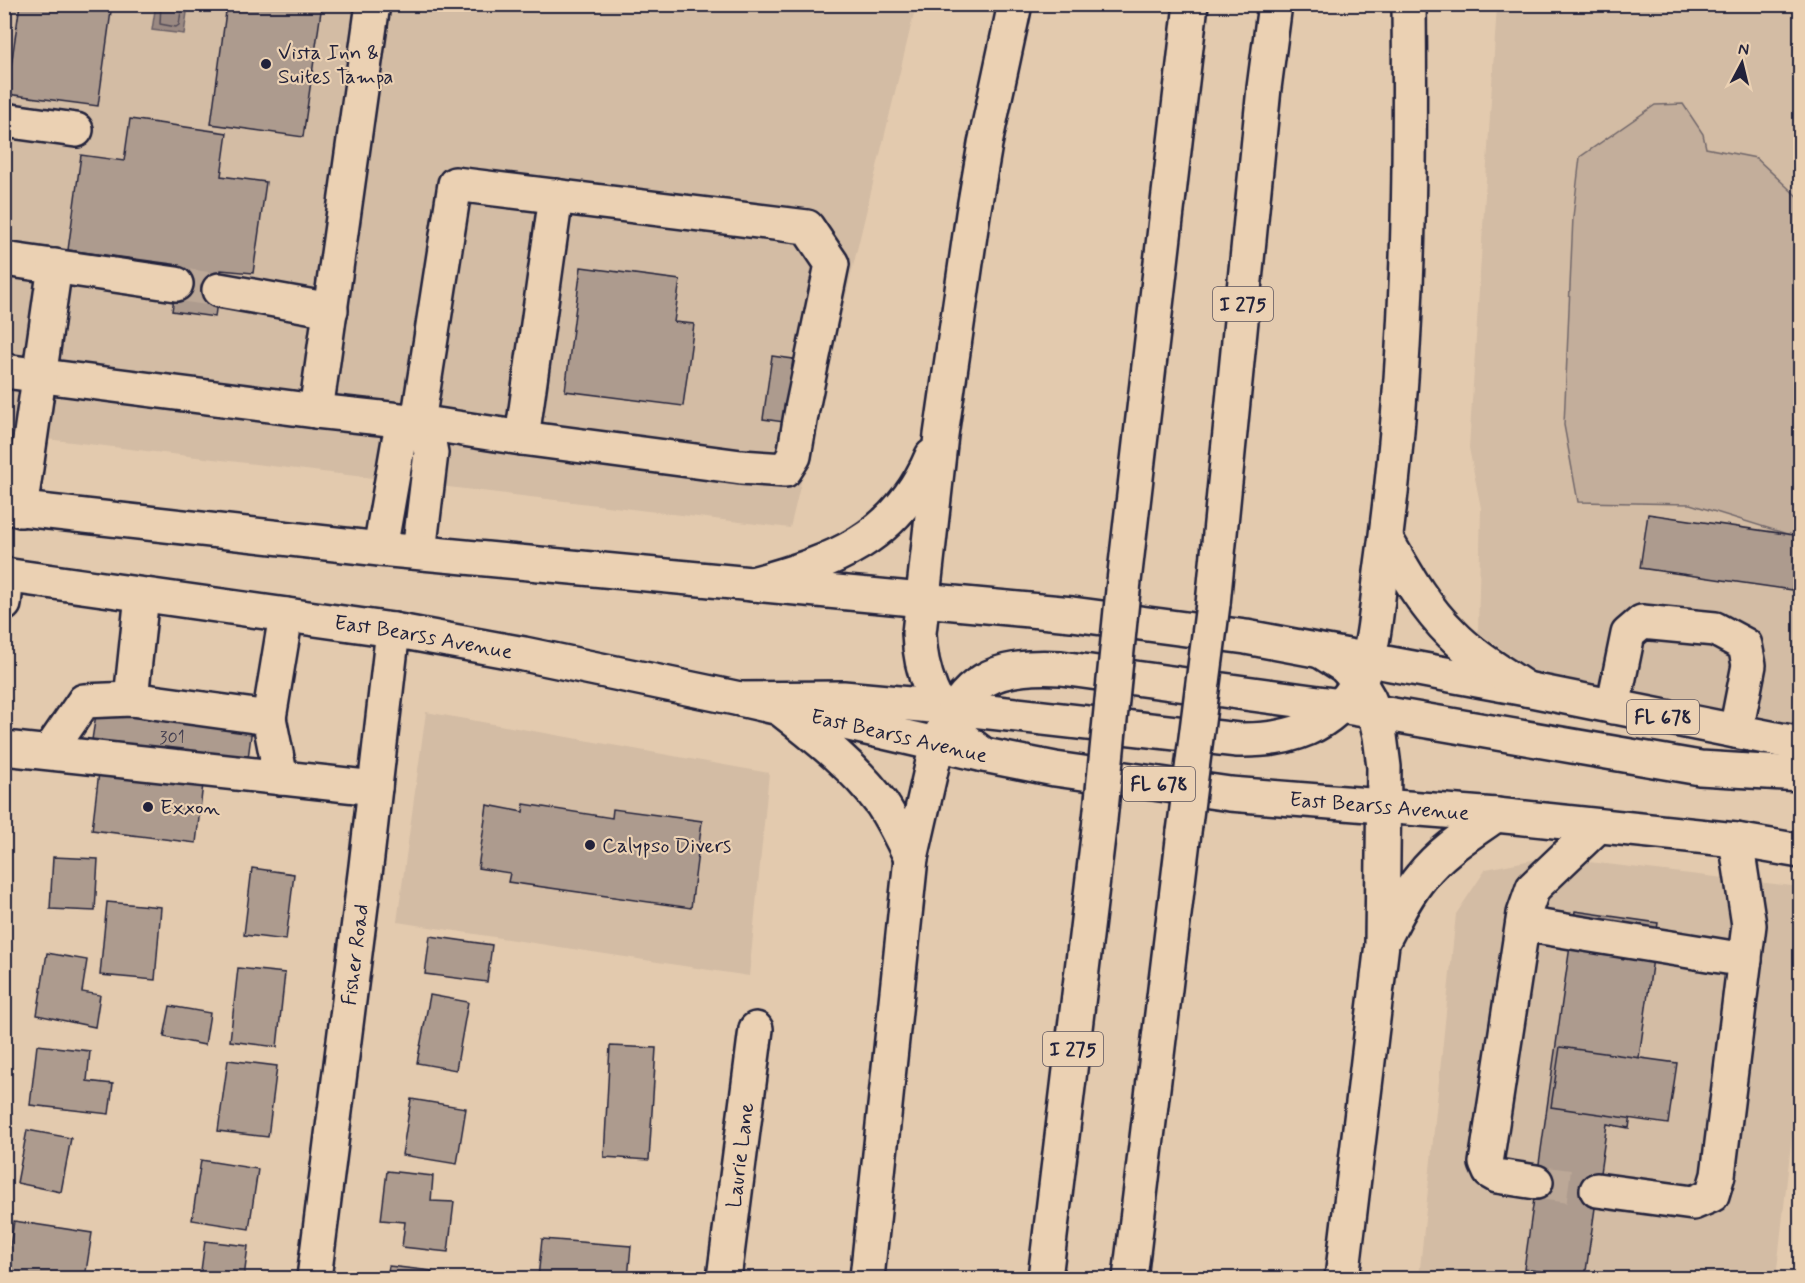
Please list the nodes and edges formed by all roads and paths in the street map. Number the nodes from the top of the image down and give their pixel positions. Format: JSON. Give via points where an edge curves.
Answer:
{"nodes":[{"id":1,"x":373,"y":4,"type":"edge"},
{"id":2,"x":1015,"y":4,"type":"edge"},
{"id":3,"x":1191,"y":4,"type":"edge"},
{"id":4,"x":1275,"y":4,"type":"edge"},
{"id":5,"x":1409,"y":4,"type":"edge"},
{"id":6,"x":4,"y":120,"type":"edge"},
{"id":7,"x":76,"y":130,"type":"dead end"},
{"id":8,"x":556,"y":196,"type":"junction"},
{"id":9,"x":4,"y":259,"type":"edge"},
{"id":10,"x":55,"y":266,"type":"junction"},
{"id":11,"x":176,"y":284,"type":"tunnel mouth"},
{"id":12,"x":219,"y":290,"type":"tunnel mouth"},
{"id":13,"x":331,"y":310,"type":"junction"},
{"id":14,"x":4,"y":371,"type":"edge"},
{"id":15,"x":40,"y":376,"type":"junction"},
{"id":16,"x":316,"y":411,"type":"junction"},
{"id":17,"x":418,"y":422,"type":"junction"},
{"id":18,"x":941,"y":435,"type":"junction"},
{"id":19,"x":522,"y":438,"type":"junction"},
{"id":20,"x":10,"y":512,"type":"edge"},
{"id":21,"x":1386,"y":539,"type":"junction"},
{"id":22,"x":380,"y":549,"type":"junction"},
{"id":23,"x":419,"y":552,"type":"junction"},
{"id":24,"x":752,"y":584,"type":"junction"},
{"id":25,"x":5,"y":585,"type":"edge"},
{"id":26,"x":142,"y":595,"type":"junction"},
{"id":27,"x":922,"y":600,"type":"junction"},
{"id":28,"x":286,"y":615,"type":"junction"},
{"id":29,"x":393,"y":630,"type":"junction"},
{"id":30,"x":1356,"y":682,"type":"junction"},
{"id":31,"x":1526,"y":689,"type":"junction"},
{"id":32,"x":131,"y":699,"type":"junction"},
{"id":33,"x":740,"y":699,"type":"junction"},
{"id":34,"x":1613,"y":707,"type":"junction"},
{"id":35,"x":779,"y":708,"type":"junction"},
{"id":36,"x":1374,"y":711,"type":"junction"},
{"id":37,"x":269,"y":718,"type":"junction"},
{"id":38,"x":945,"y":720,"type":"junction"},
{"id":39,"x":1736,"y":731,"type":"junction"},
{"id":40,"x":1800,"y":744,"type":"edge"},
{"id":41,"x":4,"y":748,"type":"edge"},
{"id":42,"x":49,"y":752,"type":"junction"},
{"id":43,"x":1800,"y":774,"type":"edge"},
{"id":44,"x":281,"y":778,"type":"junction"},
{"id":45,"x":375,"y":788,"type":"junction"},
{"id":46,"x":1384,"y":806,"type":"junction"},
{"id":47,"x":1496,"y":815,"type":"junction"},
{"id":48,"x":1598,"y":826,"type":"junction"},
{"id":49,"x":1736,"y":840,"type":"junction"},
{"id":50,"x":1800,"y":851,"type":"edge"},
{"id":51,"x":911,"y":858,"type":"junction"},
{"id":52,"x":1523,"y":924,"type":"junction"},
{"id":53,"x":1382,"y":944,"type":"junction"},
{"id":54,"x":1745,"y":960,"type":"junction"},
{"id":55,"x":756,"y":1029,"type":"dead end"},
{"id":56,"x":1536,"y":1182,"type":"tunnel mouth"},
{"id":57,"x":1598,"y":1190,"type":"tunnel mouth"},
{"id":58,"x":314,"y":1278,"type":"edge"},
{"id":59,"x":724,"y":1278,"type":"edge"},
{"id":60,"x":867,"y":1278,"type":"edge"},
{"id":61,"x":1045,"y":1278,"type":"edge"},
{"id":62,"x":1130,"y":1278,"type":"edge"},
{"id":63,"x":1342,"y":1278,"type":"edge"}],
"edges":[{"from":1,"to":13,"type":"main road"},
{"from":2,"to":18,"type":"main road","via":[[985,144]]},
{"from":3,"to":61,"type":"main road","number":"I 275","bridge":true},
{"from":4,"to":62,"type":"main road","number":"I 275","bridge":true,"via":[[1213,604]]},
{"from":5,"to":21,"type":"main road","via":[[1407,302]]},
{"from":6,"to":7,"type":"main road"},
{"from":8,"to":17,"type":"main road","via":[[455,184]]},
{"from":8,"to":19,"type":"main road"},
{"from":8,"to":19,"type":"main road","via":[[807,227],[832,264],[794,456],[785,470]]},
{"from":9,"to":10,"type":"main road"},
{"from":10,"to":11,"type":"main road"},
{"from":10,"to":15,"type":"main road"},
{"from":12,"to":13,"type":"main road"},
{"from":13,"to":16,"type":"main road"},
{"from":14,"to":15,"type":"main road"},
{"from":15,"to":16,"type":"main road"},
{"from":15,"to":20,"type":"main road"},
{"from":16,"to":17,"type":"main road"},
{"from":17,"to":19,"type":"main road"},
{"from":17,"to":22,"type":"main road","via":[[405,429],[399,440]]},
{"from":17,"to":23,"type":"main road","via":[[428,437],[431,453]]},
{"from":18,"to":24,"type":"main road","via":[[915,490],[875,532],[843,553],[800,571]]},
{"from":18,"to":27,"type":"main road"},
{"from":20,"to":22,"type":"main road"},
{"from":21,"to":30,"type":"main road"},
{"from":21,"to":31,"type":"main road","via":[[1409,578],[1452,635]]},
{"from":22,"to":23,"type":"main road"},
{"from":23,"to":24,"type":"main road"},
{"from":24,"to":27,"type":"main road"},
{"from":25,"to":26,"type":"main road","name":"East Bearss Avenue","number":"FL 678"},
{"from":26,"to":28,"type":"main road","name":"East Bearss Avenue","number":"FL 678"},
{"from":26,"to":32,"type":"main road"},
{"from":27,"to":30,"type":"main road","via":[[1072,614],[1246,637],[1322,652],[1344,666]]},
{"from":27,"to":38,"type":"main road","via":[[919,652]]},
{"from":28,"to":29,"type":"main road","name":"East Bearss Avenue","number":"FL 678"},
{"from":28,"to":37,"type":"main road"},
{"from":29,"to":33,"type":"main road","name":"East Bearss Avenue","number":"FL 678"},
{"from":29,"to":45,"type":"main road","name":"Fisher Road"},
{"from":30,"to":31,"type":"main road","number":"FL 678"},
{"from":30,"to":36,"type":"main road"},
{"from":30,"to":38,"type":"main road","via":[[1035,666],[993,675],[977,684]]},
{"from":30,"to":38,"type":"main road","via":[[1329,716],[1316,725],[1263,741]]},
{"from":31,"to":34,"type":"main road","number":"FL 678"},
{"from":32,"to":37,"type":"main road"},
{"from":32,"to":42,"type":"main road","via":[[84,701]]},
{"from":33,"to":35,"type":"main road","name":"East Bearss Avenue","number":"FL 678"},
{"from":33,"to":38,"type":"main road","via":[[843,698]]},
{"from":34,"to":39,"type":"main road","number":"FL 678"},
{"from":34,"to":39,"type":"main road","via":[[1628,634],[1642,622],[1715,629],[1745,645],[1749,665]]},
{"from":35,"to":38,"type":"main road","name":"East Bearss Avenue","number":"FL 678"},
{"from":35,"to":51,"type":"main road","via":[[829,747],[862,780],[895,825]]},
{"from":36,"to":43,"type":"main road","via":[[1700,768]]},
{"from":36,"to":46,"type":"main road","via":[[1384,767]]},
{"from":37,"to":44,"type":"main road"},
{"from":38,"to":46,"type":"main road","name":"East Bearss Avenue","number":"FL 678","via":[[984,755],[1055,769],[1230,794]]},
{"from":38,"to":51,"type":"main road"},
{"from":39,"to":40,"type":"main road","number":"FL 678"},
{"from":41,"to":42,"type":"main road"},
{"from":42,"to":44,"type":"main road"},
{"from":44,"to":45,"type":"main road"},
{"from":45,"to":58,"type":"main road","name":"Fisher Road"},
{"from":46,"to":47,"type":"main road","name":"East Bearss Avenue","number":"FL 678"},
{"from":46,"to":53,"type":"main road"},
{"from":47,"to":48,"type":"main road","name":"East Bearss Avenue","number":"FL 678"},
{"from":47,"to":53,"type":"main road","via":[[1455,844],[1421,876]]},
{"from":48,"to":49,"type":"main road","name":"East Bearss Avenue","number":"FL 678"},
{"from":48,"to":52,"type":"main road","via":[[1533,888]]},
{"from":49,"to":50,"type":"main road","name":"East Bearss Avenue","number":"FL 678"},
{"from":49,"to":54,"type":"main road","via":[[1749,925]]},
{"from":51,"to":60,"type":"main road"},
{"from":52,"to":54,"type":"main road"},
{"from":52,"to":56,"type":"main road","via":[[1486,1163],[1497,1176]]},
{"from":53,"to":63,"type":"main road"},
{"from":54,"to":57,"type":"main road","via":[[1718,1175],[1712,1194],[1693,1203]]},
{"from":55,"to":59,"type":"main road","name":"Laurie Lane"}]}
